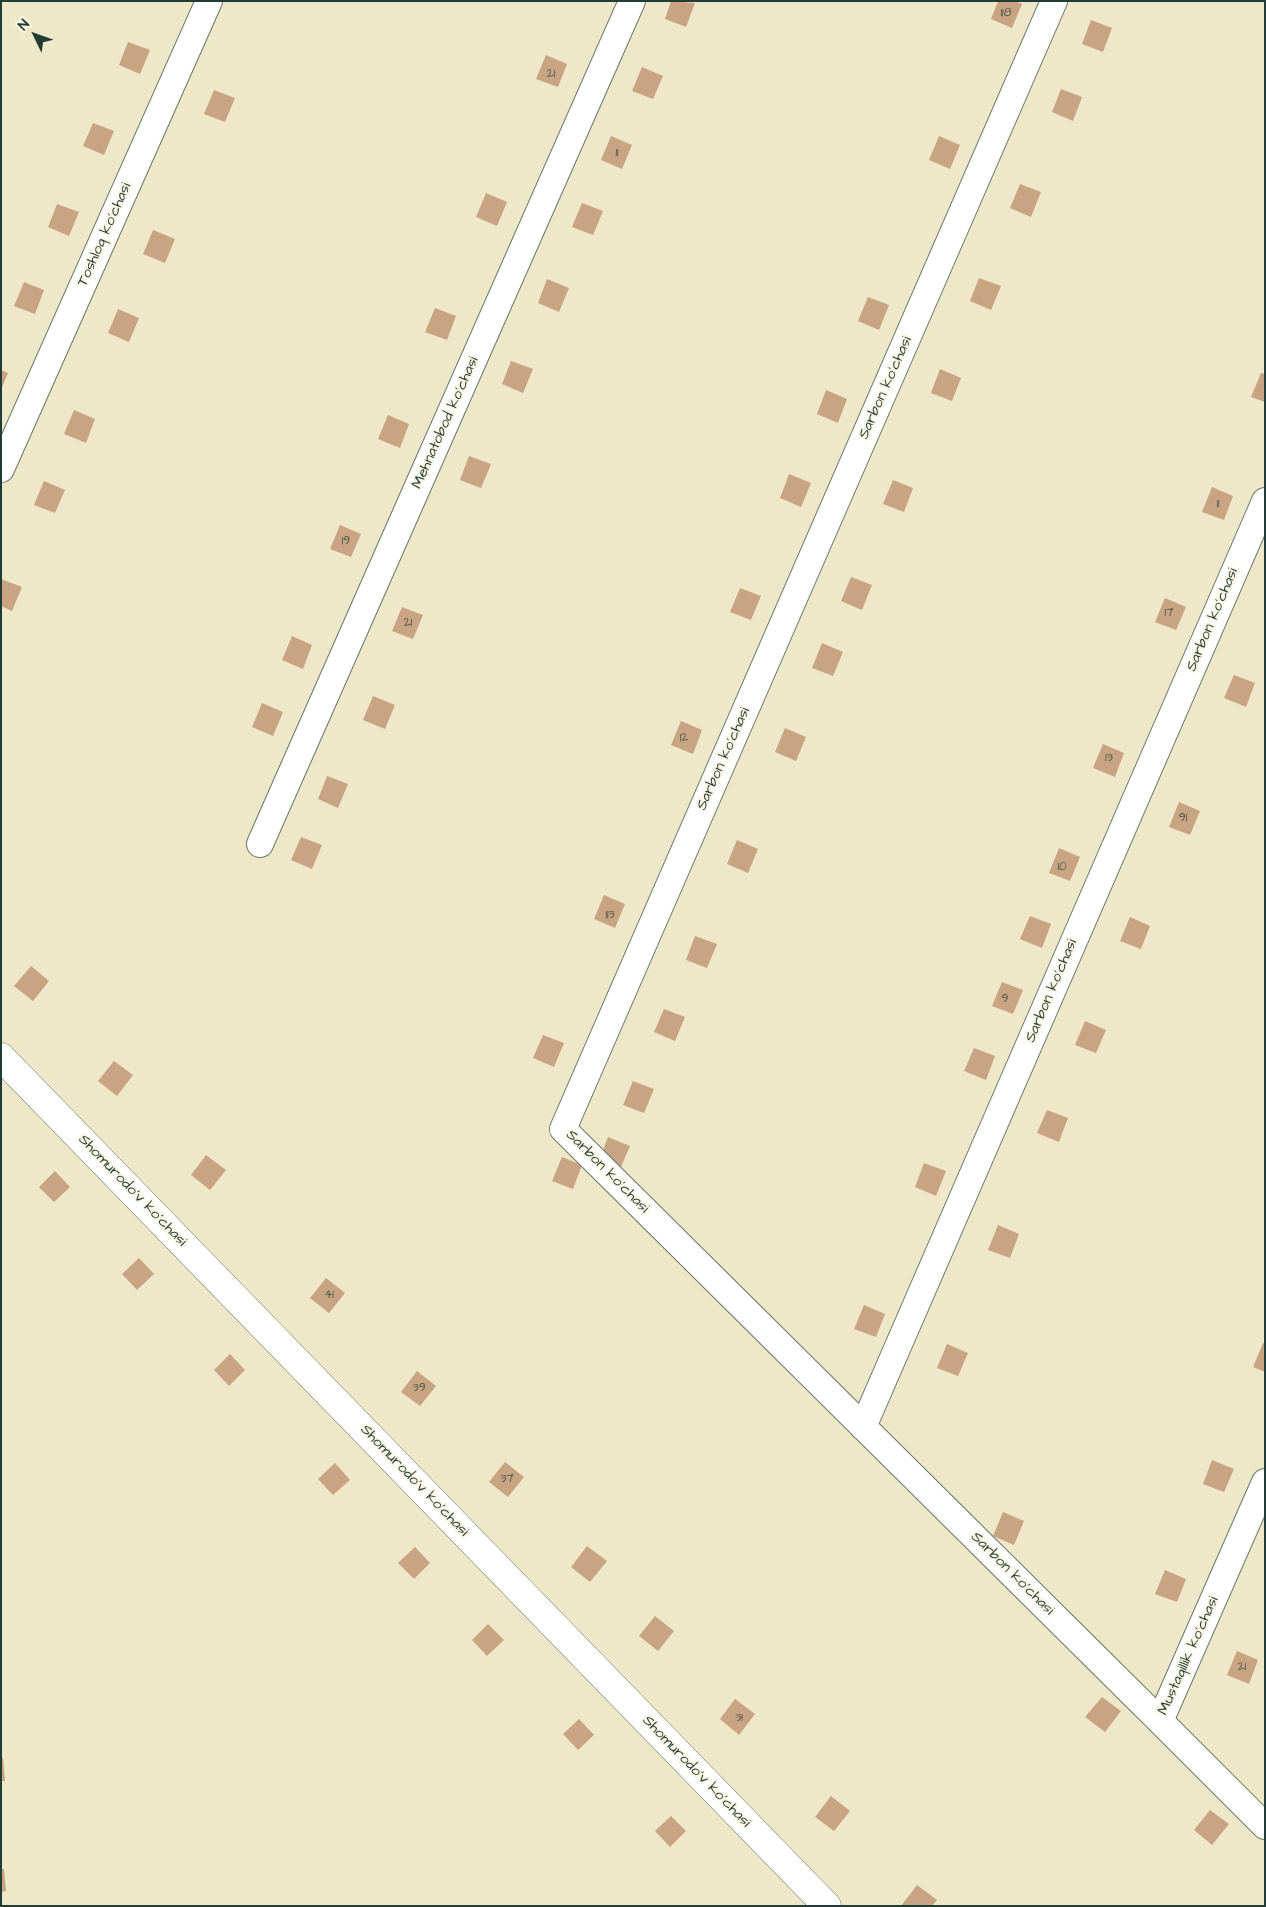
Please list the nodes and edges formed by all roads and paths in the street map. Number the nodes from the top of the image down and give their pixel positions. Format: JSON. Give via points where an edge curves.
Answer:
{"nodes":[{"id":1,"x":209,"y":1,"type":"edge"},
{"id":2,"x":632,"y":1,"type":"edge"},
{"id":3,"x":1054,"y":1,"type":"edge"},
{"id":4,"x":1,"y":469,"type":"edge"},
{"id":5,"x":1265,"y":501,"type":"edge"},
{"id":6,"x":260,"y":844,"type":"dead end"},
{"id":7,"x":1,"y":1057,"type":"edge"},
{"id":8,"x":864,"y":1427,"type":"junction"},
{"id":9,"x":1265,"y":1482,"type":"edge"},
{"id":10,"x":1160,"y":1721,"type":"junction"},
{"id":11,"x":1265,"y":1826,"type":"edge"},
{"id":12,"x":827,"y":1906,"type":"edge"}],
"edges":[{"from":1,"to":4,"type":"street","name":"Toshloq ko'chasi"},
{"from":2,"to":6,"type":"street","name":"Mehnatobod ko'chasi"},
{"from":3,"to":8,"type":"street","name":"Sarbon ko'chasi","via":[[563,1130]]},
{"from":5,"to":8,"type":"street","name":"Sarbon ko'chasi"},
{"from":7,"to":12,"type":"street","name":"Shomurodo'v ko'chasi"},
{"from":8,"to":10,"type":"street","name":"Sarbon ko'chasi"},
{"from":9,"to":10,"type":"street","name":"Mustaqillik ko'chasi"},
{"from":10,"to":11,"type":"street","name":"Mustaqillik ko'chasi"}]}
